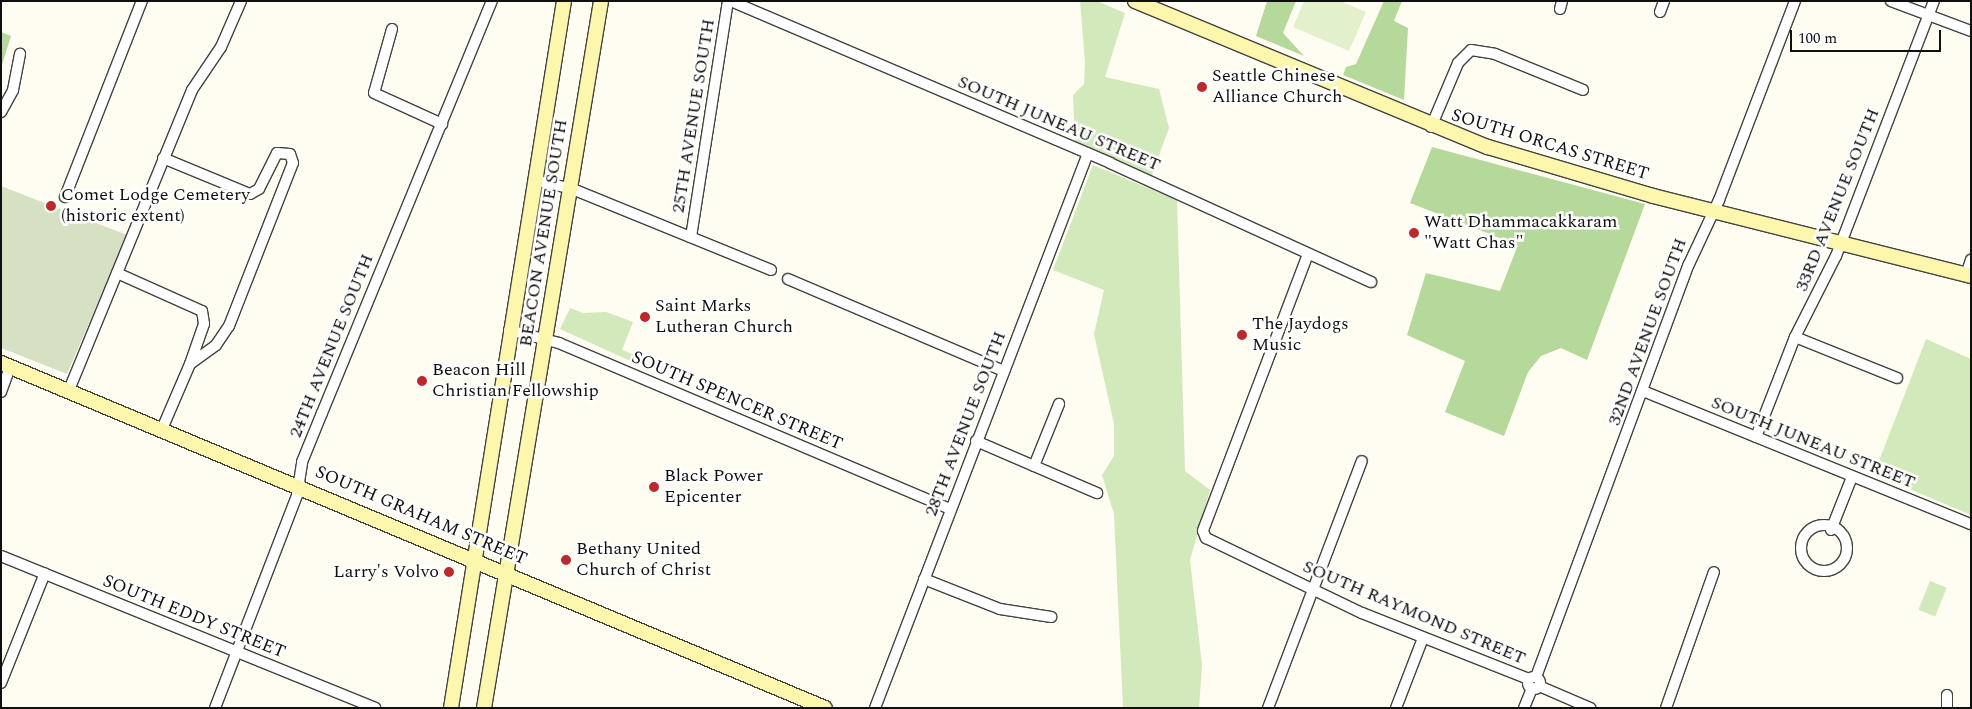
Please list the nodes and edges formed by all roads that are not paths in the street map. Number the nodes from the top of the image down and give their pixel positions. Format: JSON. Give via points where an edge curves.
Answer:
{"nodes":[{"id":1,"x":142,"y":1,"type":"edge"},
{"id":2,"x":241,"y":1,"type":"edge"},
{"id":3,"x":492,"y":1,"type":"edge"},
{"id":4,"x":564,"y":1,"type":"edge"},
{"id":5,"x":601,"y":1,"type":"edge"},
{"id":6,"x":729,"y":1,"type":"edge"},
{"id":7,"x":1135,"y":1,"type":"edge"},
{"id":8,"x":1664,"y":1,"type":"edge"},
{"id":9,"x":1795,"y":1,"type":"edge"},
{"id":10,"x":1891,"y":1,"type":"edge"},
{"id":11,"x":1934,"y":1,"type":"edge"},
{"id":12,"x":1660,"y":12,"type":"dead end"},
{"id":13,"x":1928,"y":15,"type":"junction"},
{"id":14,"x":392,"y":29,"type":"dead end"},
{"id":15,"x":1971,"y":32,"type":"edge"},
{"id":16,"x":20,"y":54,"type":"dead end"},
{"id":17,"x":1583,"y":90,"type":"dead end"},
{"id":18,"x":1,"y":112,"type":"edge"},
{"id":19,"x":442,"y":124,"type":"junction"},
{"id":20,"x":1431,"y":127,"type":"junction"},
{"id":21,"x":1088,"y":153,"type":"junction"},
{"id":22,"x":163,"y":158,"type":"junction"},
{"id":23,"x":534,"y":180,"type":"junction"},
{"id":24,"x":570,"y":188,"type":"junction"},
{"id":25,"x":65,"y":197,"type":"dead end"},
{"id":26,"x":1714,"y":211,"type":"junction"},
{"id":27,"x":691,"y":237,"type":"junction"},
{"id":28,"x":1841,"y":244,"type":"junction"},
{"id":29,"x":1308,"y":254,"type":"junction"},
{"id":30,"x":1971,"y":260,"type":"edge"},
{"id":31,"x":772,"y":270,"type":"dead end"},
{"id":32,"x":117,"y":273,"type":"junction"},
{"id":33,"x":1968,"y":275,"type":"edge"},
{"id":34,"x":788,"y":279,"type":"dead end"},
{"id":35,"x":1371,"y":282,"type":"dead end"},
{"id":36,"x":509,"y":330,"type":"junction"},
{"id":37,"x":1795,"y":337,"type":"junction"},
{"id":38,"x":545,"y":338,"type":"junction"},
{"id":39,"x":190,"y":364,"type":"junction"},
{"id":40,"x":6,"y":365,"type":"edge"},
{"id":41,"x":1004,"y":371,"type":"junction"},
{"id":42,"x":1897,"y":378,"type":"dead end"},
{"id":43,"x":69,"y":390,"type":"junction"},
{"id":44,"x":1643,"y":391,"type":"junction"},
{"id":45,"x":1,"y":392,"type":"edge"},
{"id":46,"x":1059,"y":404,"type":"dead end"},
{"id":47,"x":162,"y":429,"type":"junction"},
{"id":48,"x":1756,"y":436,"type":"junction"},
{"id":49,"x":976,"y":441,"type":"junction"},
{"id":50,"x":1362,"y":461,"type":"dead end"},
{"id":51,"x":1034,"y":466,"type":"junction"},
{"id":52,"x":1852,"y":477,"type":"junction"},
{"id":53,"x":298,"y":484,"type":"junction"},
{"id":54,"x":1097,"y":493,"type":"dead end"},
{"id":55,"x":950,"y":509,"type":"junction"},
{"id":56,"x":1971,"y":524,"type":"edge"},
{"id":57,"x":1831,"y":530,"type":"junction"},
{"id":58,"x":1,"y":556,"type":"edge"},
{"id":59,"x":475,"y":560,"type":"junction"},
{"id":60,"x":504,"y":571,"type":"junction"},
{"id":61,"x":1714,"y":572,"type":"dead end"},
{"id":62,"x":45,"y":573,"type":"junction"},
{"id":63,"x":924,"y":579,"type":"junction"},
{"id":64,"x":1313,"y":590,"type":"junction"},
{"id":65,"x":1051,"y":617,"type":"dead end"},
{"id":66,"x":1423,"y":638,"type":"junction"},
{"id":67,"x":236,"y":652,"type":"junction"},
{"id":68,"x":1,"y":683,"type":"edge"},
{"id":69,"x":1534,"y":683,"type":"junction"},
{"id":70,"x":1947,"y":695,"type":"dead end"},
{"id":71,"x":215,"y":708,"type":"edge"},
{"id":72,"x":375,"y":708,"type":"edge"},
{"id":73,"x":451,"y":708,"type":"edge"},
{"id":74,"x":484,"y":708,"type":"edge"},
{"id":75,"x":825,"y":708,"type":"edge"},
{"id":76,"x":875,"y":708,"type":"edge"},
{"id":77,"x":1268,"y":708,"type":"edge"},
{"id":78,"x":1396,"y":708,"type":"edge"},
{"id":79,"x":1524,"y":708,"type":"edge"},
{"id":80,"x":1590,"y":708,"type":"edge"},
{"id":81,"x":1666,"y":708,"type":"edge"},
{"id":82,"x":1947,"y":708,"type":"edge"}],
"edges":[{"from":1,"to":25,"type":"street"},
{"from":2,"to":22,"type":"street","via":[[221,47],[192,90]]},
{"from":3,"to":19,"type":"street","name":"24TH AVENUE SOUTH"},
{"from":4,"to":23,"type":"street","name":"BEACON AVENUE SOUTH"},
{"from":5,"to":24,"type":"street","name":"BEACON AVENUE SOUTH"},
{"from":6,"to":21,"type":"street","name":"SOUTH JUNEAU STREET"},
{"from":6,"to":27,"type":"street","name":"25TH AVENUE SOUTH"},
{"from":7,"to":20,"type":"street","name":"SOUTH ORCAS STREET"},
{"from":8,"to":12,"type":"street"},
{"from":9,"to":26,"type":"street","name":"32ND AVENUE SOUTH"},
{"from":10,"to":13,"type":"street"},
{"from":11,"to":13,"type":"street","name":"33RD AVENUE SOUTH"},
{"from":13,"to":15,"type":"street"},
{"from":13,"to":28,"type":"street","name":"33RD AVENUE SOUTH"},
{"from":14,"to":19,"type":"street","via":[[374,93],[380,100]]},
{"from":16,"to":18,"type":"street","via":[[13,90]]},
{"from":17,"to":20,"type":"street","via":[[1495,54],[1471,50],[1458,63]]},
{"from":19,"to":53,"type":"street","name":"24TH AVENUE SOUTH","via":[[322,413]]},
{"from":20,"to":26,"type":"street","name":"SOUTH ORCAS STREET"},
{"from":21,"to":29,"type":"street","name":"SOUTH JUNEAU STREET"},
{"from":21,"to":41,"type":"street","name":"28TH AVENUE SOUTH"},
{"from":22,"to":32,"type":"street"},
{"from":22,"to":39,"type":"street","via":[[246,193],[255,193],[276,153],[290,154],[292,169],[229,326],[216,345]]},
{"from":23,"to":24,"type":"street"},
{"from":23,"to":36,"type":"street","name":"BEACON AVENUE SOUTH"},
{"from":24,"to":27,"type":"street"},
{"from":24,"to":38,"type":"street","name":"BEACON AVENUE SOUTH"},
{"from":26,"to":28,"type":"street","name":"SOUTH ORCAS STREET"},
{"from":26,"to":44,"type":"street","name":"32ND AVENUE SOUTH"},
{"from":27,"to":31,"type":"street"},
{"from":28,"to":33,"type":"street","name":"SOUTH ORCAS STREET"},
{"from":28,"to":37,"type":"street","name":"33RD AVENUE SOUTH"},
{"from":29,"to":35,"type":"street","name":"SOUTH JUNEAU STREET"},
{"from":29,"to":64,"type":"street","name":"SOUTH RAYMOND STREET","via":[[1203,531],[1206,538]]},
{"from":30,"to":33,"type":"street"},
{"from":32,"to":39,"type":"street","via":[[202,311],[204,324]]},
{"from":32,"to":43,"type":"street"},
{"from":34,"to":41,"type":"street"},
{"from":36,"to":38,"type":"street","name":"SOUTH SPENCER STREET"},
{"from":36,"to":59,"type":"street","name":"BEACON AVENUE SOUTH"},
{"from":37,"to":42,"type":"street"},
{"from":37,"to":48,"type":"street","name":"33RD AVENUE SOUTH"},
{"from":38,"to":55,"type":"street","name":"SOUTH SPENCER STREET"},
{"from":38,"to":60,"type":"street","name":"BEACON AVENUE SOUTH"},
{"from":39,"to":47,"type":"street"},
{"from":40,"to":43,"type":"street","name":"SOUTH GRAHAM STREET"},
{"from":40,"to":45,"type":"street"},
{"from":41,"to":49,"type":"street","name":"28TH AVENUE SOUTH"},
{"from":43,"to":47,"type":"street","name":"SOUTH GRAHAM STREET"},
{"from":44,"to":48,"type":"street","name":"SOUTH JUNEAU STREET"},
{"from":44,"to":69,"type":"street","name":"32ND AVENUE SOUTH"},
{"from":46,"to":51,"type":"street"},
{"from":47,"to":53,"type":"street","name":"SOUTH GRAHAM STREET"},
{"from":48,"to":52,"type":"street","name":"SOUTH JUNEAU STREET"},
{"from":49,"to":51,"type":"street"},
{"from":49,"to":55,"type":"street","name":"28TH AVENUE SOUTH"},
{"from":50,"to":64,"type":"street"},
{"from":51,"to":54,"type":"street"},
{"from":52,"to":56,"type":"street","name":"SOUTH JUNEAU STREET"},
{"from":52,"to":57,"type":"street"},
{"from":53,"to":59,"type":"street","name":"SOUTH GRAHAM STREET"},
{"from":53,"to":67,"type":"street","name":"24TH AVENUE SOUTH"},
{"from":55,"to":63,"type":"street","name":"28TH AVENUE SOUTH"},
{"from":57,"to":57,"type":"street","via":[[1812,527],[1800,545],[1802,560],[1830,572],[1844,562],[1848,546],[1843,534]]},
{"from":58,"to":62,"type":"street","name":"SOUTH EDDY STREET"},
{"from":59,"to":60,"type":"street","name":"SOUTH GRAHAM STREET"},
{"from":59,"to":73,"type":"street","name":"BEACON AVENUE SOUTH"},
{"from":60,"to":74,"type":"street","name":"BEACON AVENUE SOUTH"},
{"from":60,"to":75,"type":"street","name":"SOUTH GRAHAM STREET"},
{"from":61,"to":81,"type":"street"},
{"from":62,"to":67,"type":"street","name":"SOUTH EDDY STREET"},
{"from":62,"to":68,"type":"street"},
{"from":63,"to":65,"type":"street","via":[[1000,609]]},
{"from":63,"to":76,"type":"street","name":"28TH AVENUE SOUTH"},
{"from":64,"to":66,"type":"street","name":"SOUTH RAYMOND STREET"},
{"from":64,"to":77,"type":"street"},
{"from":66,"to":69,"type":"street","name":"SOUTH RAYMOND STREET"},
{"from":66,"to":78,"type":"street"},
{"from":67,"to":71,"type":"street","name":"24TH AVENUE SOUTH"},
{"from":67,"to":72,"type":"street","name":"SOUTH EDDY STREET"},
{"from":69,"to":79,"type":"street","name":"32ND AVENUE SOUTH"},
{"from":69,"to":80,"type":"street","name":"SOUTH RAYMOND STREET"},
{"from":70,"to":82,"type":"street"}]}
